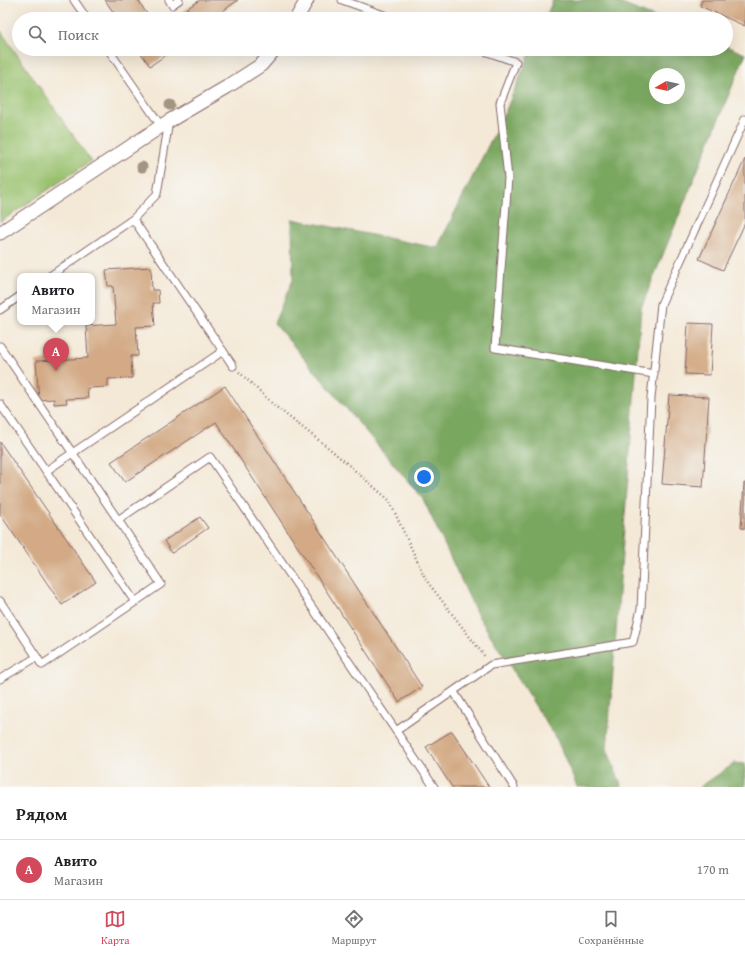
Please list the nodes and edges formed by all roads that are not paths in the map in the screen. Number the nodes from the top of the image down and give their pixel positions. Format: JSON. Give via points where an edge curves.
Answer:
{"nodes":[{"id":1,"x":74,"y":0,"type":"edge"},
{"id":2,"x":169,"y":0,"type":"edge"},
{"id":3,"x":179,"y":0,"type":"edge"},
{"id":4,"x":307,"y":0,"type":"edge"},
{"id":5,"x":342,"y":0,"type":"edge"},
{"id":6,"x":82,"y":12,"type":"edge"},
{"id":7,"x":300,"y":12,"type":"edge"},
{"id":8,"x":375,"y":12,"type":"edge"},
{"id":9,"x":113,"y":56,"type":"edge"},
{"id":10,"x":269,"y":56,"type":"edge"},
{"id":11,"x":499,"y":56,"type":"edge"},
{"id":12,"x":745,"y":119,"type":"edge"},
{"id":13,"x":165,"y":123,"type":"junction"},
{"id":14,"x":133,"y":219,"type":"junction"},
{"id":15,"x":0,"y":233,"type":"edge"},
{"id":16,"x":54,"y":273,"type":"edge"},
{"id":17,"x":17,"y":298,"type":"edge"},
{"id":18,"x":0,"y":310,"type":"edge"},
{"id":19,"x":0,"y":346,"type":"edge"},
{"id":20,"x":223,"y":351,"type":"junction"},
{"id":21,"x":233,"y":366,"type":"road end"},
{"id":22,"x":654,"y":374,"type":"junction"},
{"id":23,"x":0,"y":404,"type":"edge"},
{"id":24,"x":73,"y":453,"type":"junction"},
{"id":25,"x":46,"y":471,"type":"junction"},
{"id":26,"x":118,"y":520,"type":"junction"},
{"id":27,"x":0,"y":601,"type":"edge"},
{"id":28,"x":135,"y":602,"type":"junction"},
{"id":29,"x":37,"y":657,"type":"junction"},
{"id":30,"x":0,"y":679,"type":"edge"},
{"id":31,"x":454,"y":692,"type":"junction"},
{"id":32,"x":396,"y":731,"type":"junction"},
{"id":33,"x":434,"y":787,"type":"edge"},
{"id":34,"x":514,"y":787,"type":"edge"}],
"edges":[{"from":1,"to":6,"type":"lane"},
{"from":2,"to":3,"type":"lane","via":[[172,5]]},
{"from":4,"to":7,"type":"street"},
{"from":5,"to":8,"type":"lane"},
{"from":9,"to":13,"type":"lane"},
{"from":10,"to":13,"type":"street","via":[[261,65],[227,88]]},
{"from":11,"to":22,"type":"lane","via":[[516,62],[500,103],[508,178],[495,348]]},
{"from":12,"to":22,"type":"lane","via":[[661,304]]},
{"from":13,"to":14,"type":"lane","via":[[157,194]]},
{"from":13,"to":15,"type":"street"},
{"from":14,"to":16,"type":"lane"},
{"from":14,"to":20,"type":"lane"},
{"from":17,"to":18,"type":"lane"},
{"from":19,"to":24,"type":"lane"},
{"from":20,"to":21,"type":"lane"},
{"from":20,"to":24,"type":"lane"},
{"from":22,"to":31,"type":"lane","via":[[641,609],[634,642],[491,665]]},
{"from":23,"to":25,"type":"lane"},
{"from":24,"to":25,"type":"lane"},
{"from":24,"to":26,"type":"lane"},
{"from":25,"to":28,"type":"lane"},
{"from":26,"to":28,"type":"lane","via":[[161,584]]},
{"from":26,"to":32,"type":"lane","via":[[210,456]]},
{"from":27,"to":29,"type":"lane"},
{"from":28,"to":29,"type":"lane","via":[[42,665]]},
{"from":29,"to":30,"type":"lane"},
{"from":31,"to":32,"type":"lane"},
{"from":31,"to":34,"type":"lane"},
{"from":32,"to":33,"type":"lane"}]}
